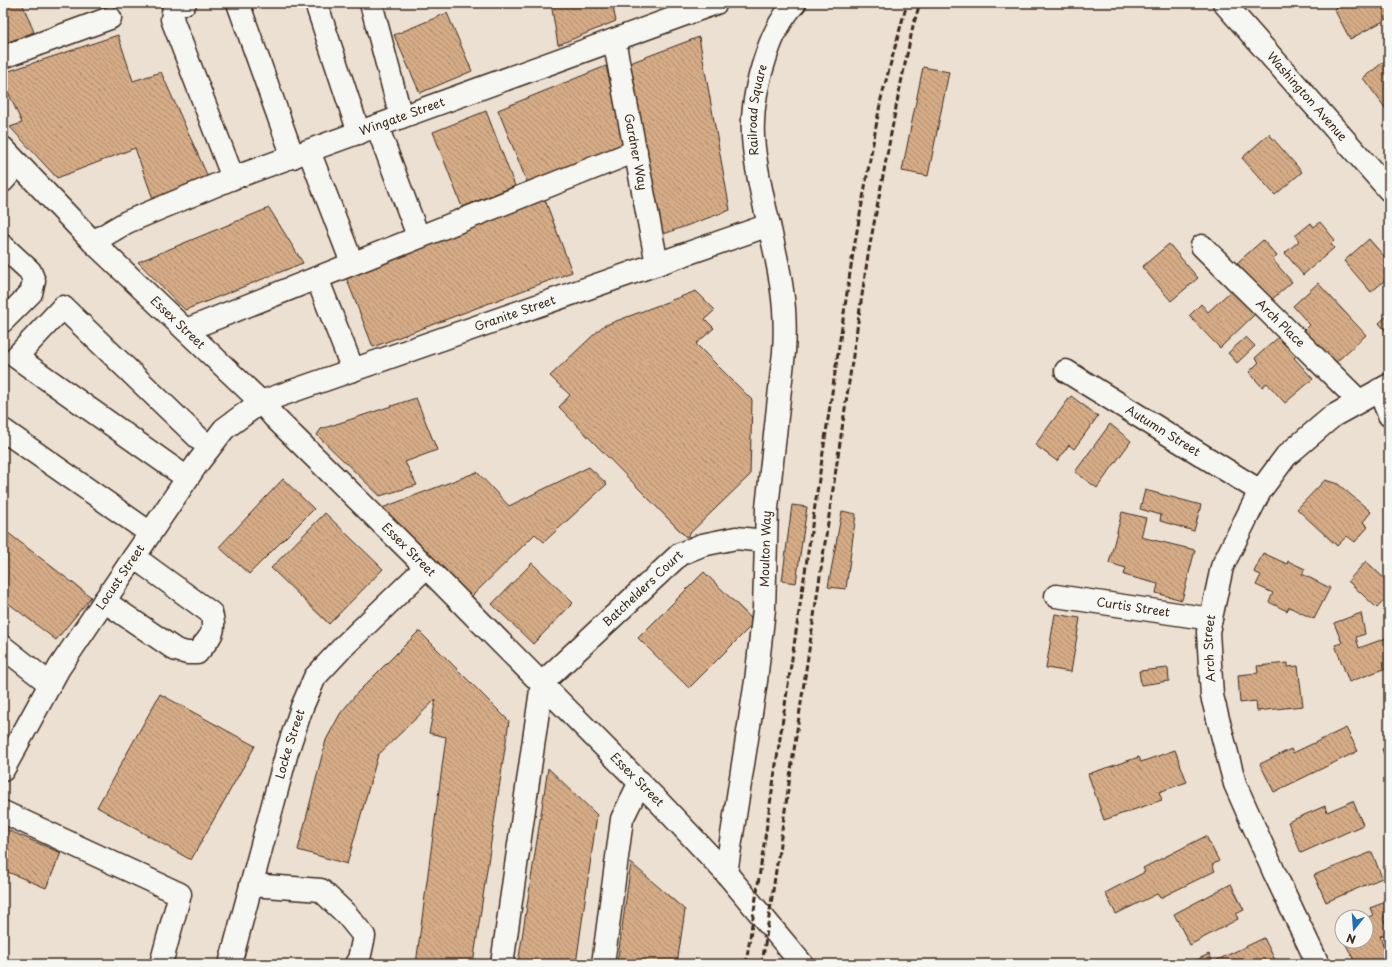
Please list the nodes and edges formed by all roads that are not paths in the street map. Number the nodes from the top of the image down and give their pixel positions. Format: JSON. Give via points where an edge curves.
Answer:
{"nodes":[{"id":1,"x":185,"y":3,"type":"edge"},
{"id":2,"x":238,"y":3,"type":"edge"},
{"id":3,"x":316,"y":3,"type":"edge"},
{"id":4,"x":371,"y":3,"type":"edge"},
{"id":5,"x":716,"y":3,"type":"edge"},
{"id":6,"x":795,"y":3,"type":"edge"},
{"id":7,"x":1224,"y":3,"type":"edge"},
{"id":8,"x":110,"y":18,"type":"dead end"},
{"id":9,"x":614,"y":40,"type":"junction"},
{"id":10,"x":3,"y":57,"type":"edge"},
{"id":11,"x":401,"y":117,"type":"junction"},
{"id":12,"x":368,"y":130,"type":"junction"},
{"id":13,"x":3,"y":148,"type":"edge"},
{"id":14,"x":636,"y":151,"type":"junction"},
{"id":15,"x":301,"y":154,"type":"junction"},
{"id":16,"x":18,"y":164,"type":"junction"},
{"id":17,"x":233,"y":178,"type":"junction"},
{"id":18,"x":3,"y":180,"type":"edge"},
{"id":19,"x":1389,"y":190,"type":"edge"},
{"id":20,"x":769,"y":225,"type":"junction"},
{"id":21,"x":418,"y":236,"type":"junction"},
{"id":22,"x":93,"y":242,"type":"junction"},
{"id":23,"x":3,"y":246,"type":"edge"},
{"id":24,"x":1202,"y":246,"type":"dead end"},
{"id":25,"x":352,"y":263,"type":"junction"},
{"id":26,"x":657,"y":264,"type":"junction"},
{"id":27,"x":317,"y":278,"type":"junction"},
{"id":28,"x":3,"y":321,"type":"edge"},
{"id":29,"x":186,"y":330,"type":"junction"},
{"id":30,"x":353,"y":370,"type":"junction"},
{"id":31,"x":1066,"y":371,"type":"dead end"},
{"id":32,"x":1384,"y":387,"type":"edge"},
{"id":33,"x":1358,"y":401,"type":"junction"},
{"id":34,"x":261,"y":402,"type":"junction"},
{"id":35,"x":1389,"y":415,"type":"edge"},
{"id":36,"x":3,"y":430,"type":"edge"},
{"id":37,"x":209,"y":448,"type":"junction"},
{"id":38,"x":187,"y":478,"type":"junction"},
{"id":39,"x":1260,"y":491,"type":"junction"},
{"id":40,"x":150,"y":534,"type":"junction"},
{"id":41,"x":765,"y":541,"type":"junction"},
{"id":42,"x":134,"y":557,"type":"junction"},
{"id":43,"x":426,"y":567,"type":"junction"},
{"id":44,"x":1056,"y":596,"type":"dead end"},
{"id":45,"x":104,"y":601,"type":"junction"},
{"id":46,"x":1211,"y":619,"type":"junction"},
{"id":47,"x":3,"y":647,"type":"edge"},
{"id":48,"x":542,"y":683,"type":"junction"},
{"id":49,"x":50,"y":684,"type":"junction"},
{"id":50,"x":3,"y":770,"type":"edge"},
{"id":51,"x":640,"y":782,"type":"junction"},
{"id":52,"x":3,"y":812,"type":"edge"},
{"id":53,"x":726,"y":873,"type":"junction"},
{"id":54,"x":252,"y":885,"type":"junction"},
{"id":55,"x":161,"y":964,"type":"edge"},
{"id":56,"x":230,"y":964,"type":"edge"},
{"id":57,"x":356,"y":964,"type":"edge"},
{"id":58,"x":502,"y":964,"type":"edge"},
{"id":59,"x":603,"y":964,"type":"edge"},
{"id":60,"x":802,"y":964,"type":"edge"},
{"id":61,"x":1318,"y":964,"type":"edge"}],
"edges":[{"from":1,"to":17,"type":"street","via":[[174,7],[172,19]]},
{"from":2,"to":15,"type":"street"},
{"from":3,"to":12,"type":"street"},
{"from":4,"to":11,"type":"street"},
{"from":5,"to":9,"type":"street","name":"Wingate Street"},
{"from":6,"to":20,"type":"street","name":"Railroad Square","via":[[786,12],[771,41],[759,75],[754,113],[754,147]]},
{"from":7,"to":19,"type":"street","name":"Washington Avenue"},
{"from":8,"to":10,"type":"street"},
{"from":9,"to":11,"type":"street","name":"Wingate Street"},
{"from":9,"to":14,"type":"street","name":"Gardner Way"},
{"from":11,"to":12,"type":"street","name":"Wingate Street"},
{"from":12,"to":15,"type":"street","name":"Wingate Street"},
{"from":12,"to":21,"type":"street"},
{"from":13,"to":16,"type":"street","name":"Essex Street"},
{"from":14,"to":21,"type":"street"},
{"from":14,"to":26,"type":"street","name":"Gardner Way"},
{"from":15,"to":17,"type":"street","name":"Wingate Street"},
{"from":15,"to":25,"type":"street"},
{"from":16,"to":18,"type":"street"},
{"from":16,"to":22,"type":"street","name":"Essex Street"},
{"from":17,"to":22,"type":"street","name":"Wingate Street","via":[[127,222]]},
{"from":20,"to":26,"type":"street","name":"Granite Street"},
{"from":20,"to":41,"type":"street","name":"Moulton Way","via":[[781,289],[785,330]]},
{"from":21,"to":25,"type":"street"},
{"from":22,"to":29,"type":"street","name":"Essex Street"},
{"from":23,"to":28,"type":"street","via":[[30,271],[34,281],[31,292]]},
{"from":24,"to":33,"type":"street","name":"Arch Place"},
{"from":25,"to":27,"type":"street"},
{"from":26,"to":30,"type":"street","name":"Granite Street"},
{"from":27,"to":29,"type":"street"},
{"from":27,"to":30,"type":"street"},
{"from":29,"to":34,"type":"street","name":"Essex Street"},
{"from":30,"to":34,"type":"street","name":"Granite Street"},
{"from":31,"to":39,"type":"street","name":"Autumn Street"},
{"from":32,"to":33,"type":"street","name":"Arch Street"},
{"from":32,"to":35,"type":"street"},
{"from":33,"to":39,"type":"street","name":"Arch Street","via":[[1333,416],[1286,456]]},
{"from":34,"to":37,"type":"street","name":"Locust Street","via":[[224,429]]},
{"from":34,"to":43,"type":"street","name":"Essex Street"},
{"from":36,"to":40,"type":"street"},
{"from":37,"to":38,"type":"street","name":"Locust Street"},
{"from":37,"to":38,"type":"street","via":[[63,307],[16,357]]},
{"from":38,"to":40,"type":"street","name":"Locust Street"},
{"from":39,"to":46,"type":"street","name":"Arch Street","via":[[1222,567]]},
{"from":40,"to":42,"type":"street","name":"Locust Street"},
{"from":41,"to":48,"type":"street","name":"Batchelders Court","via":[[736,538],[702,545],[680,554]]},
{"from":41,"to":53,"type":"street","name":"Moulton Way","via":[[764,609],[757,674]]},
{"from":42,"to":45,"type":"street","name":"Locust Street"},
{"from":42,"to":45,"type":"street","via":[[211,613],[214,623],[213,634],[197,653],[176,650]]},
{"from":43,"to":48,"type":"street","name":"Essex Street"},
{"from":43,"to":54,"type":"street","name":"Locke Street","via":[[344,646],[315,678],[287,752]]},
{"from":44,"to":46,"type":"street","name":"Curtis Street"},
{"from":45,"to":49,"type":"street","name":"Locust Street"},
{"from":46,"to":61,"type":"street","name":"Arch Street","via":[[1208,632],[1212,696],[1235,784]]},
{"from":47,"to":49,"type":"street"},
{"from":48,"to":51,"type":"street","name":"Essex Street"},
{"from":48,"to":58,"type":"street"},
{"from":49,"to":50,"type":"street","name":"Locust Street"},
{"from":51,"to":53,"type":"street","name":"Essex Street"},
{"from":51,"to":59,"type":"street","via":[[622,819]]},
{"from":52,"to":55,"type":"street","via":[[180,894]]},
{"from":53,"to":60,"type":"street","name":"Essex Street"},
{"from":54,"to":56,"type":"street","name":"Locke Street"},
{"from":54,"to":57,"type":"street","via":[[321,890],[364,936]]}]}
